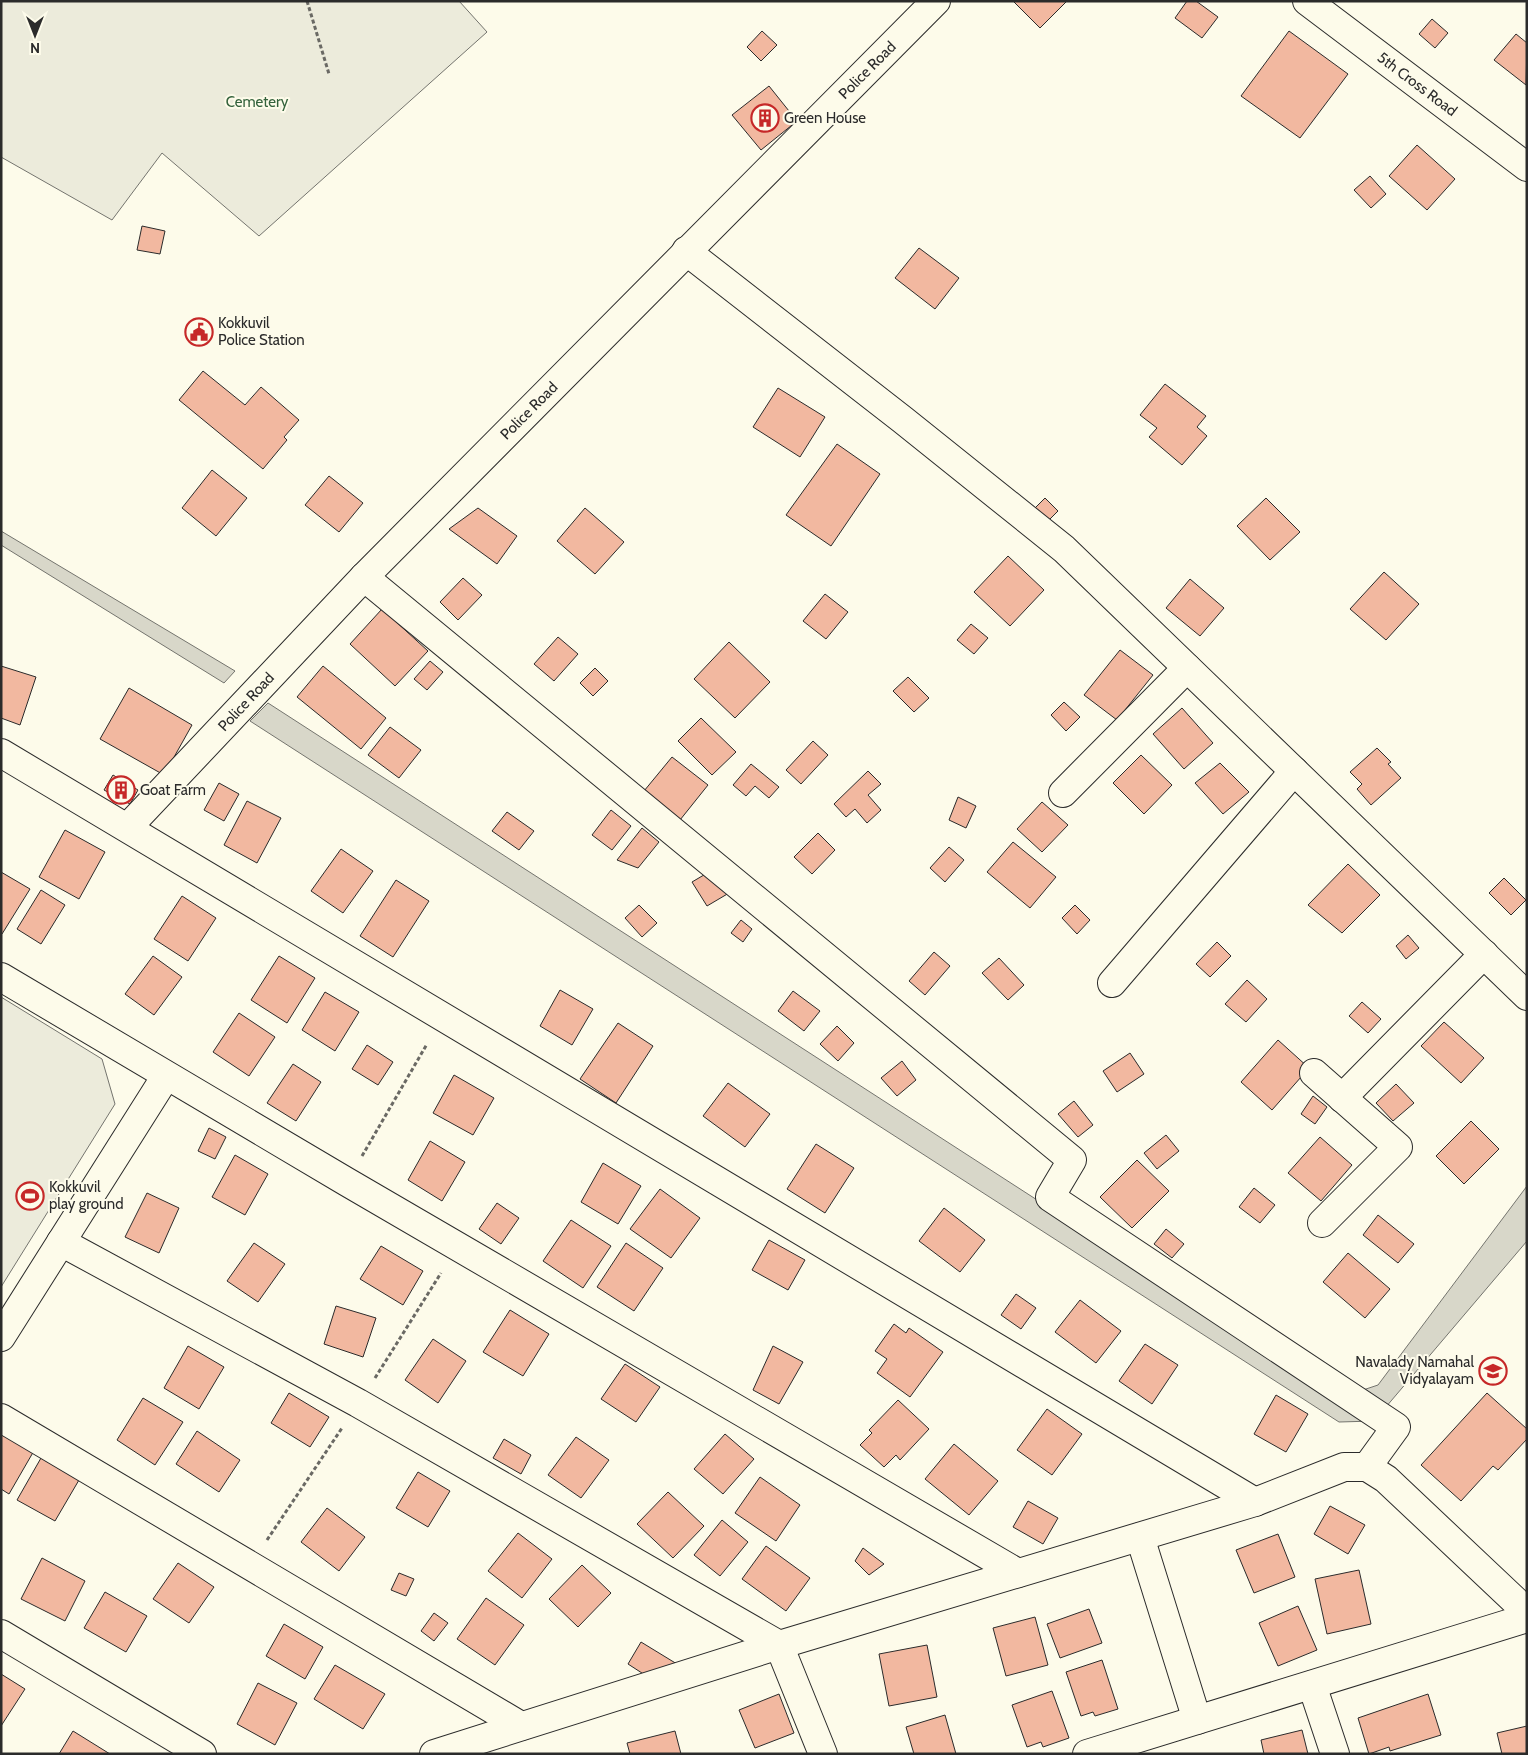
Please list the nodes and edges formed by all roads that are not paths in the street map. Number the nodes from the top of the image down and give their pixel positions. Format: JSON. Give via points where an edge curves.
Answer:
{"nodes":[{"id":1,"x":936,"y":1,"type":"edge"},
{"id":2,"x":1307,"y":1,"type":"edge"},
{"id":3,"x":1527,"y":167,"type":"edge"},
{"id":4,"x":686,"y":251,"type":"junction"},
{"id":5,"x":364,"y":577,"type":"junction"},
{"id":6,"x":1187,"y":668,"type":"junction"},
{"id":7,"x":1,"y":753,"type":"edge"},
{"id":8,"x":1294,"y":771,"type":"junction"},
{"id":9,"x":1063,"y":794,"type":"dead end"},
{"id":10,"x":128,"y":827,"type":"junction"},
{"id":11,"x":1484,"y":954,"type":"junction"},
{"id":12,"x":1,"y":976,"type":"edge"},
{"id":13,"x":1112,"y":983,"type":"dead end"},
{"id":14,"x":1527,"y":996,"type":"edge"},
{"id":15,"x":1314,"y":1073,"type":"dead end"},
{"id":16,"x":166,"y":1076,"type":"junction"},
{"id":17,"x":1342,"y":1098,"type":"junction"},
{"id":18,"x":1322,"y":1223,"type":"dead end"},
{"id":19,"x":61,"y":1242,"type":"junction"},
{"id":20,"x":1,"y":1337,"type":"edge"},
{"id":21,"x":1,"y":1418,"type":"edge"},
{"id":22,"x":1367,"y":1467,"type":"junction"},
{"id":23,"x":1255,"y":1502,"type":"junction"},
{"id":24,"x":1140,"y":1537,"type":"junction"},
{"id":25,"x":1018,"y":1573,"type":"junction"},
{"id":26,"x":1527,"y":1612,"type":"edge"},
{"id":27,"x":1527,"y":1618,"type":"edge"},
{"id":28,"x":1,"y":1634,"type":"edge"},
{"id":29,"x":779,"y":1645,"type":"junction"},
{"id":30,"x":1312,"y":1684,"type":"junction"},
{"id":31,"x":1198,"y":1720,"type":"junction"},
{"id":32,"x":520,"y":1726,"type":"junction"},
{"id":33,"x":202,"y":1754,"type":"edge"},
{"id":34,"x":434,"y":1754,"type":"edge"},
{"id":35,"x":823,"y":1754,"type":"edge"},
{"id":36,"x":1087,"y":1754,"type":"edge"},
{"id":37,"x":1336,"y":1754,"type":"edge"}],
"edges":[{"from":1,"to":4,"type":"street","name":"Police Road"},
{"from":2,"to":3,"type":"street","name":"5th Cross Road"},
{"from":4,"to":5,"type":"street","name":"Police Road"},
{"from":4,"to":6,"type":"street","via":[[1064,549]]},
{"from":5,"to":10,"type":"street","name":"Police Road"},
{"from":5,"to":22,"type":"street","via":[[1072,1160],[1050,1197],[1396,1427]]},
{"from":6,"to":8,"type":"street"},
{"from":6,"to":9,"type":"street"},
{"from":7,"to":10,"type":"street"},
{"from":8,"to":11,"type":"street"},
{"from":8,"to":13,"type":"street"},
{"from":10,"to":23,"type":"street"},
{"from":11,"to":14,"type":"street"},
{"from":11,"to":17,"type":"street"},
{"from":12,"to":16,"type":"street"},
{"from":15,"to":17,"type":"street"},
{"from":16,"to":19,"type":"street"},
{"from":16,"to":25,"type":"street"},
{"from":17,"to":18,"type":"street","via":[[1398,1146]]},
{"from":19,"to":20,"type":"street"},
{"from":19,"to":29,"type":"street","via":[[358,1403]]},
{"from":21,"to":32,"type":"street"},
{"from":22,"to":23,"type":"street","via":[[1344,1467]]},
{"from":22,"to":26,"type":"street","via":[[1386,1479]]},
{"from":23,"to":24,"type":"street"},
{"from":24,"to":25,"type":"street"},
{"from":24,"to":31,"type":"street"},
{"from":25,"to":29,"type":"street"},
{"from":27,"to":30,"type":"street"},
{"from":28,"to":33,"type":"street"},
{"from":29,"to":32,"type":"street"},
{"from":29,"to":35,"type":"street"},
{"from":30,"to":31,"type":"street"},
{"from":30,"to":37,"type":"street"},
{"from":31,"to":36,"type":"street"},
{"from":32,"to":34,"type":"street"}]}
